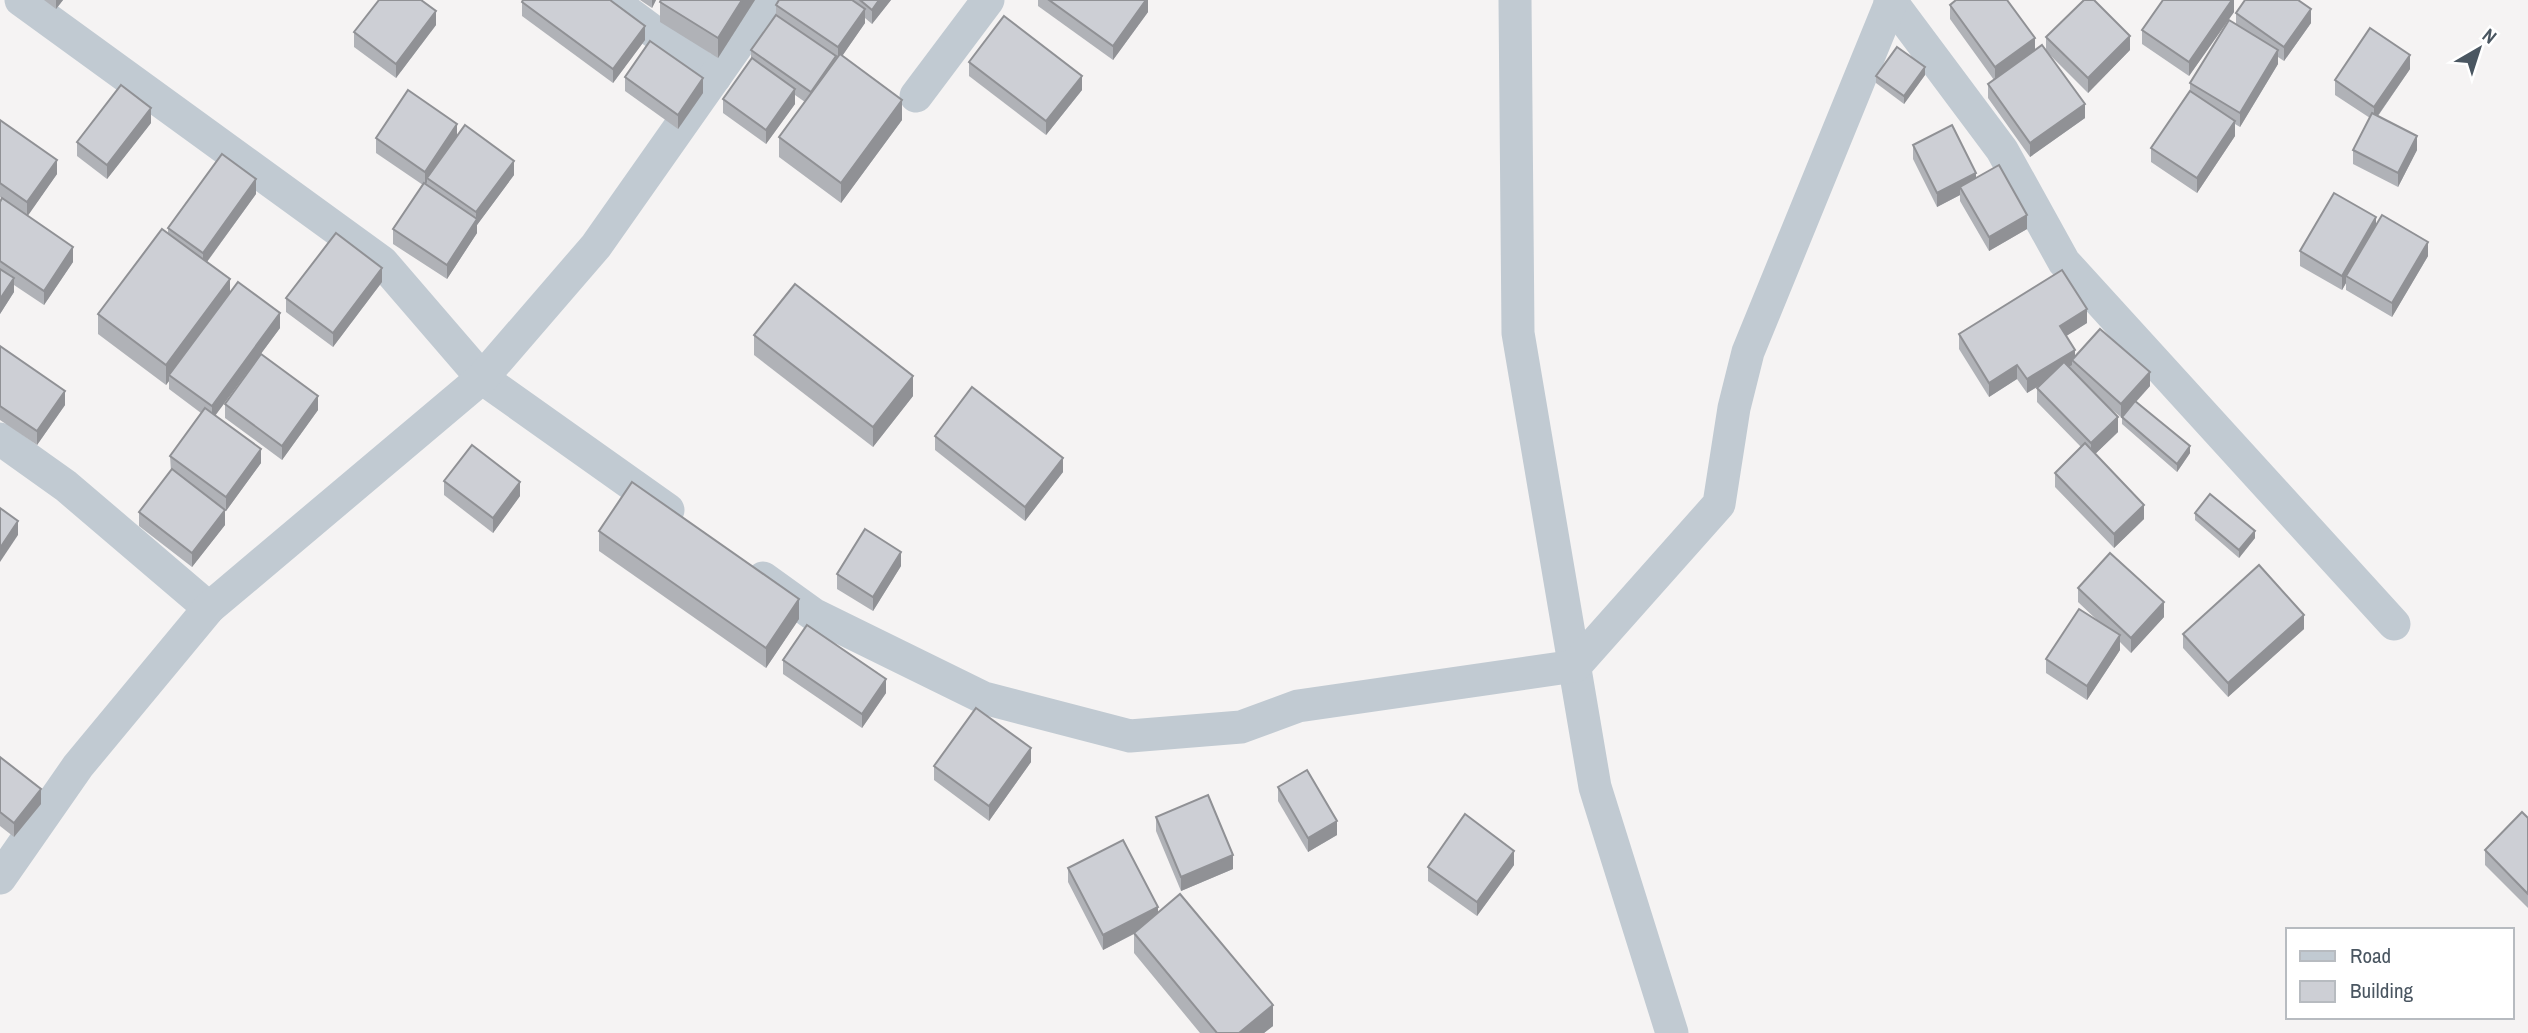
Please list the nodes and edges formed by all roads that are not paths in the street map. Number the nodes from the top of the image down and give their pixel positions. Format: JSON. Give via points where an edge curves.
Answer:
{"nodes":[{"id":1,"x":21,"y":0,"type":"edge"},
{"id":2,"x":611,"y":0,"type":"edge"},
{"id":3,"x":769,"y":0,"type":"edge"},
{"id":4,"x":988,"y":0,"type":"edge"},
{"id":5,"x":1515,"y":0,"type":"edge"},
{"id":6,"x":1891,"y":1,"type":"edge"},
{"id":7,"x":715,"y":77,"type":"junction"},
{"id":8,"x":916,"y":96,"type":"dead end"},
{"id":9,"x":482,"y":378,"type":"junction"},
{"id":10,"x":0,"y":439,"type":"edge"},
{"id":11,"x":692,"y":527,"type":"edge"},
{"id":12,"x":736,"y":559,"type":"edge"},
{"id":13,"x":209,"y":608,"type":"junction"},
{"id":14,"x":2394,"y":624,"type":"dead end"},
{"id":15,"x":1575,"y":666,"type":"junction"},
{"id":16,"x":0,"y":878,"type":"edge"},
{"id":17,"x":1672,"y":1033,"type":"edge"}],
"edges":[{"from":1,"to":9,"type":"street","via":[[382,262]]},
{"from":2,"to":7,"type":"street"},
{"from":3,"to":7,"type":"street"},
{"from":4,"to":8,"type":"street"},
{"from":5,"to":15,"type":"street","via":[[1518,333]]},
{"from":6,"to":14,"type":"street","via":[[2002,150],[2064,262]]},
{"from":6,"to":15,"type":"street","via":[[1748,352],[1734,408],[1720,504]]},
{"from":7,"to":9,"type":"street","via":[[596,246]]},
{"from":9,"to":11,"type":"street"},
{"from":9,"to":13,"type":"street"},
{"from":10,"to":13,"type":"street","via":[[66,486]]},
{"from":12,"to":15,"type":"street","via":[[813,614],[984,698],[1130,736],[1241,727],[1298,706]]},
{"from":13,"to":16,"type":"street","via":[[78,766]]},
{"from":15,"to":17,"type":"street","via":[[1595,787]]}]}
